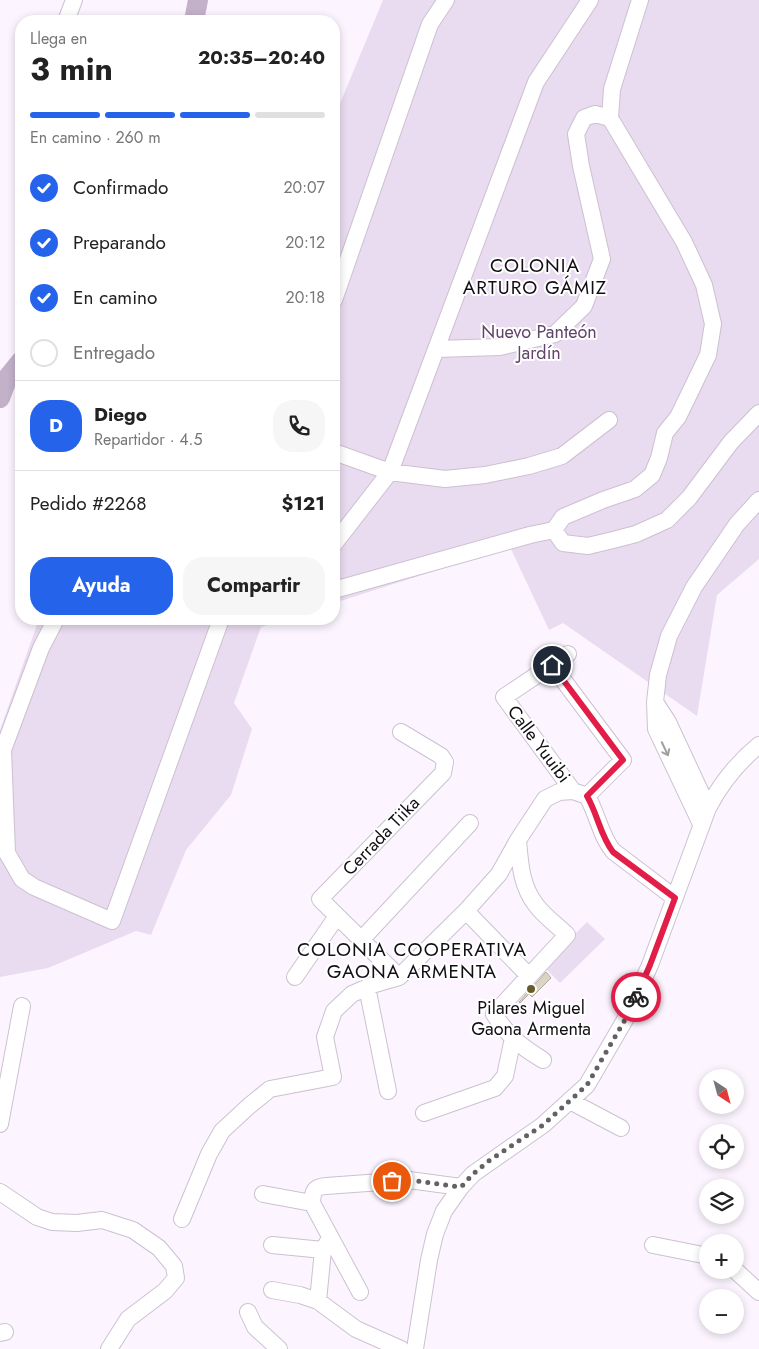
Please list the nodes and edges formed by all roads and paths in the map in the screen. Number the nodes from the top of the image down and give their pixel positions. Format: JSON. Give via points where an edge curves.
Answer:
{"nodes":[{"id":1,"x":74,"y":0,"type":"edge"},
{"id":2,"x":446,"y":0,"type":"edge"},
{"id":3,"x":590,"y":0,"type":"edge"},
{"id":4,"x":640,"y":0,"type":"edge"},
{"id":5,"x":68,"y":15,"type":"edge"},
{"id":6,"x":610,"y":118,"type":"junction"},
{"id":7,"x":340,"y":283,"type":"edge"},
{"id":8,"x":436,"y":349,"type":"junction"},
{"id":9,"x":759,"y":413,"type":"edge"},
{"id":10,"x":609,"y":420,"type":"dead end"},
{"id":11,"x":340,"y":454,"type":"edge"},
{"id":12,"x":390,"y":472,"type":"junction"},
{"id":13,"x":759,"y":500,"type":"edge"},
{"id":14,"x":554,"y":530,"type":"junction"},
{"id":15,"x":340,"y":536,"type":"edge"},
{"id":16,"x":340,"y":588,"type":"edge"},
{"id":17,"x":53,"y":625,"type":"edge"},
{"id":18,"x":218,"y":625,"type":"edge"},
{"id":19,"x":568,"y":654,"type":"dead end"},
{"id":20,"x":552,"y":665,"type":"junction"},
{"id":21,"x":655,"y":702,"type":"junction"},
{"id":22,"x":401,"y":732,"type":"dead end"},
{"id":23,"x":759,"y":745,"type":"edge"},
{"id":24,"x":580,"y":793,"type":"junction"},
{"id":25,"x":708,"y":808,"type":"junction"},
{"id":26,"x":470,"y":823,"type":"dead end"},
{"id":27,"x":701,"y":824,"type":"junction"},
{"id":28,"x":518,"y":840,"type":"junction"},
{"id":29,"x":675,"y":898,"type":"junction"},
{"id":30,"x":466,"y":911,"type":"junction"},
{"id":31,"x":336,"y":916,"type":"junction"},
{"id":32,"x":361,"y":940,"type":"junction"},
{"id":33,"x":529,"y":976,"type":"junction"},
{"id":34,"x":295,"y":977,"type":"dead end"},
{"id":35,"x":399,"y":977,"type":"junction"},
{"id":36,"x":367,"y":987,"type":"junction"},
{"id":37,"x":22,"y":1006,"type":"dead end"},
{"id":38,"x":513,"y":1038,"type":"junction"},
{"id":39,"x":543,"y":1060,"type":"dead end"},
{"id":40,"x":388,"y":1091,"type":"dead end"},
{"id":41,"x":570,"y":1101,"type":"junction"},
{"id":42,"x":424,"y":1113,"type":"dead end"},
{"id":43,"x":0,"y":1124,"type":"edge"},
{"id":44,"x":621,"y":1128,"type":"dead end"},
{"id":45,"x":461,"y":1187,"type":"junction"},
{"id":46,"x":0,"y":1192,"type":"edge"},
{"id":47,"x":263,"y":1194,"type":"dead end"},
{"id":48,"x":313,"y":1197,"type":"junction"},
{"id":49,"x":182,"y":1219,"type":"dead end"},
{"id":50,"x":327,"y":1244,"type":"junction"},
{"id":51,"x":272,"y":1245,"type":"dead end"},
{"id":52,"x":654,"y":1245,"type":"dead end"},
{"id":53,"x":699,"y":1254,"type":"edge"},
{"id":54,"x":744,"y":1278,"type":"edge"},
{"id":55,"x":272,"y":1290,"type":"dead end"},
{"id":56,"x":360,"y":1292,"type":"dead end"},
{"id":57,"x":759,"y":1292,"type":"edge"},
{"id":58,"x":318,"y":1301,"type":"junction"},
{"id":59,"x":248,"y":1312,"type":"dead end"},
{"id":60,"x":109,"y":1349,"type":"edge"},
{"id":61,"x":279,"y":1349,"type":"edge"},
{"id":62,"x":401,"y":1349,"type":"edge"},
{"id":63,"x":415,"y":1349,"type":"edge"}],
"edges":[{"from":1,"to":5,"type":"street"},
{"from":2,"to":7,"type":"street","via":[[430,24]]},
{"from":3,"to":8,"type":"street","via":[[536,82]]},
{"from":4,"to":6,"type":"street","via":[[612,89]]},
{"from":6,"to":8,"type":"street","via":[[595,114],[584,118],[576,134],[602,259],[584,306],[554,334],[500,347]]},
{"from":6,"to":14,"type":"street","via":[[684,242],[704,285],[713,324],[708,354],[678,417],[666,433],[652,475],[634,490],[563,517]]},
{"from":8,"to":12,"type":"street"},
{"from":9,"to":14,"type":"street","via":[[667,520],[636,534],[588,546],[563,543]]},
{"from":10,"to":12,"type":"street","via":[[562,456],[529,466],[445,479]]},
{"from":11,"to":12,"type":"street"},
{"from":12,"to":15,"type":"street"},
{"from":13,"to":21,"type":"street","via":[[737,524],[694,587],[669,636],[658,675]]},
{"from":14,"to":16,"type":"street"},
{"from":17,"to":18,"type":"street","via":[[41,648],[3,750],[7,853],[22,879],[34,887],[112,921]]},
{"from":19,"to":20,"type":"street"},
{"from":20,"to":24,"type":"street","via":[[623,760]]},
{"from":20,"to":24,"type":"street","name":"Calle Yuuibi","via":[[504,697]]},
{"from":21,"to":25,"type":"street","via":[[668,722]]},
{"from":21,"to":27,"type":"street","one_way":true,"via":[[656,729]]},
{"from":22,"to":31,"type":"street","name":"Cerrada Tiika","via":[[441,756],[445,762],[443,773],[320,899]]},
{"from":23,"to":25,"type":"street","via":[[721,784]]},
{"from":24,"to":28,"type":"street","via":[[559,792],[546,799]]},
{"from":24,"to":29,"type":"street","name":"Calle Yuuibi","via":[[595,810],[613,852]]},
{"from":25,"to":27,"type":"street"},
{"from":26,"to":32,"type":"street"},
{"from":27,"to":29,"type":"street"},
{"from":28,"to":30,"type":"street","via":[[499,874]]},
{"from":28,"to":33,"type":"street","via":[[524,882],[529,894],[567,935]]},
{"from":29,"to":41,"type":"street","via":[[626,1018],[587,1085]]},
{"from":30,"to":33,"type":"street"},
{"from":30,"to":35,"type":"street"},
{"from":31,"to":32,"type":"street"},
{"from":31,"to":34,"type":"street"},
{"from":32,"to":35,"type":"street"},
{"from":33,"to":38,"type":"street","via":[[494,1014]]},
{"from":35,"to":36,"type":"street"},
{"from":36,"to":40,"type":"street"},
{"from":36,"to":49,"type":"street","via":[[352,994],[334,1011],[326,1037],[333,1076],[270,1089],[222,1131]]},
{"from":37,"to":43,"type":"street"},
{"from":38,"to":39,"type":"street"},
{"from":38,"to":42,"type":"street","via":[[505,1076],[495,1088]]},
{"from":41,"to":44,"type":"street"},
{"from":41,"to":45,"type":"street","via":[[543,1125],[473,1174]]},
{"from":45,"to":48,"type":"street","via":[[409,1180],[320,1186]]},
{"from":45,"to":63,"type":"street","via":[[444,1211],[435,1234]]},
{"from":46,"to":60,"type":"street","via":[[37,1217],[52,1222],[102,1220],[133,1230],[159,1248],[174,1266],[176,1278],[165,1291],[128,1319]]},
{"from":47,"to":48,"type":"street"},
{"from":48,"to":50,"type":"street"},
{"from":50,"to":51,"type":"street"},
{"from":50,"to":56,"type":"street"},
{"from":50,"to":58,"type":"street"},
{"from":52,"to":53,"type":"street"},
{"from":54,"to":57,"type":"street"},
{"from":55,"to":58,"type":"street"},
{"from":58,"to":62,"type":"street","via":[[356,1329]]},
{"from":59,"to":61,"type":"street","via":[[255,1327]]}]}
